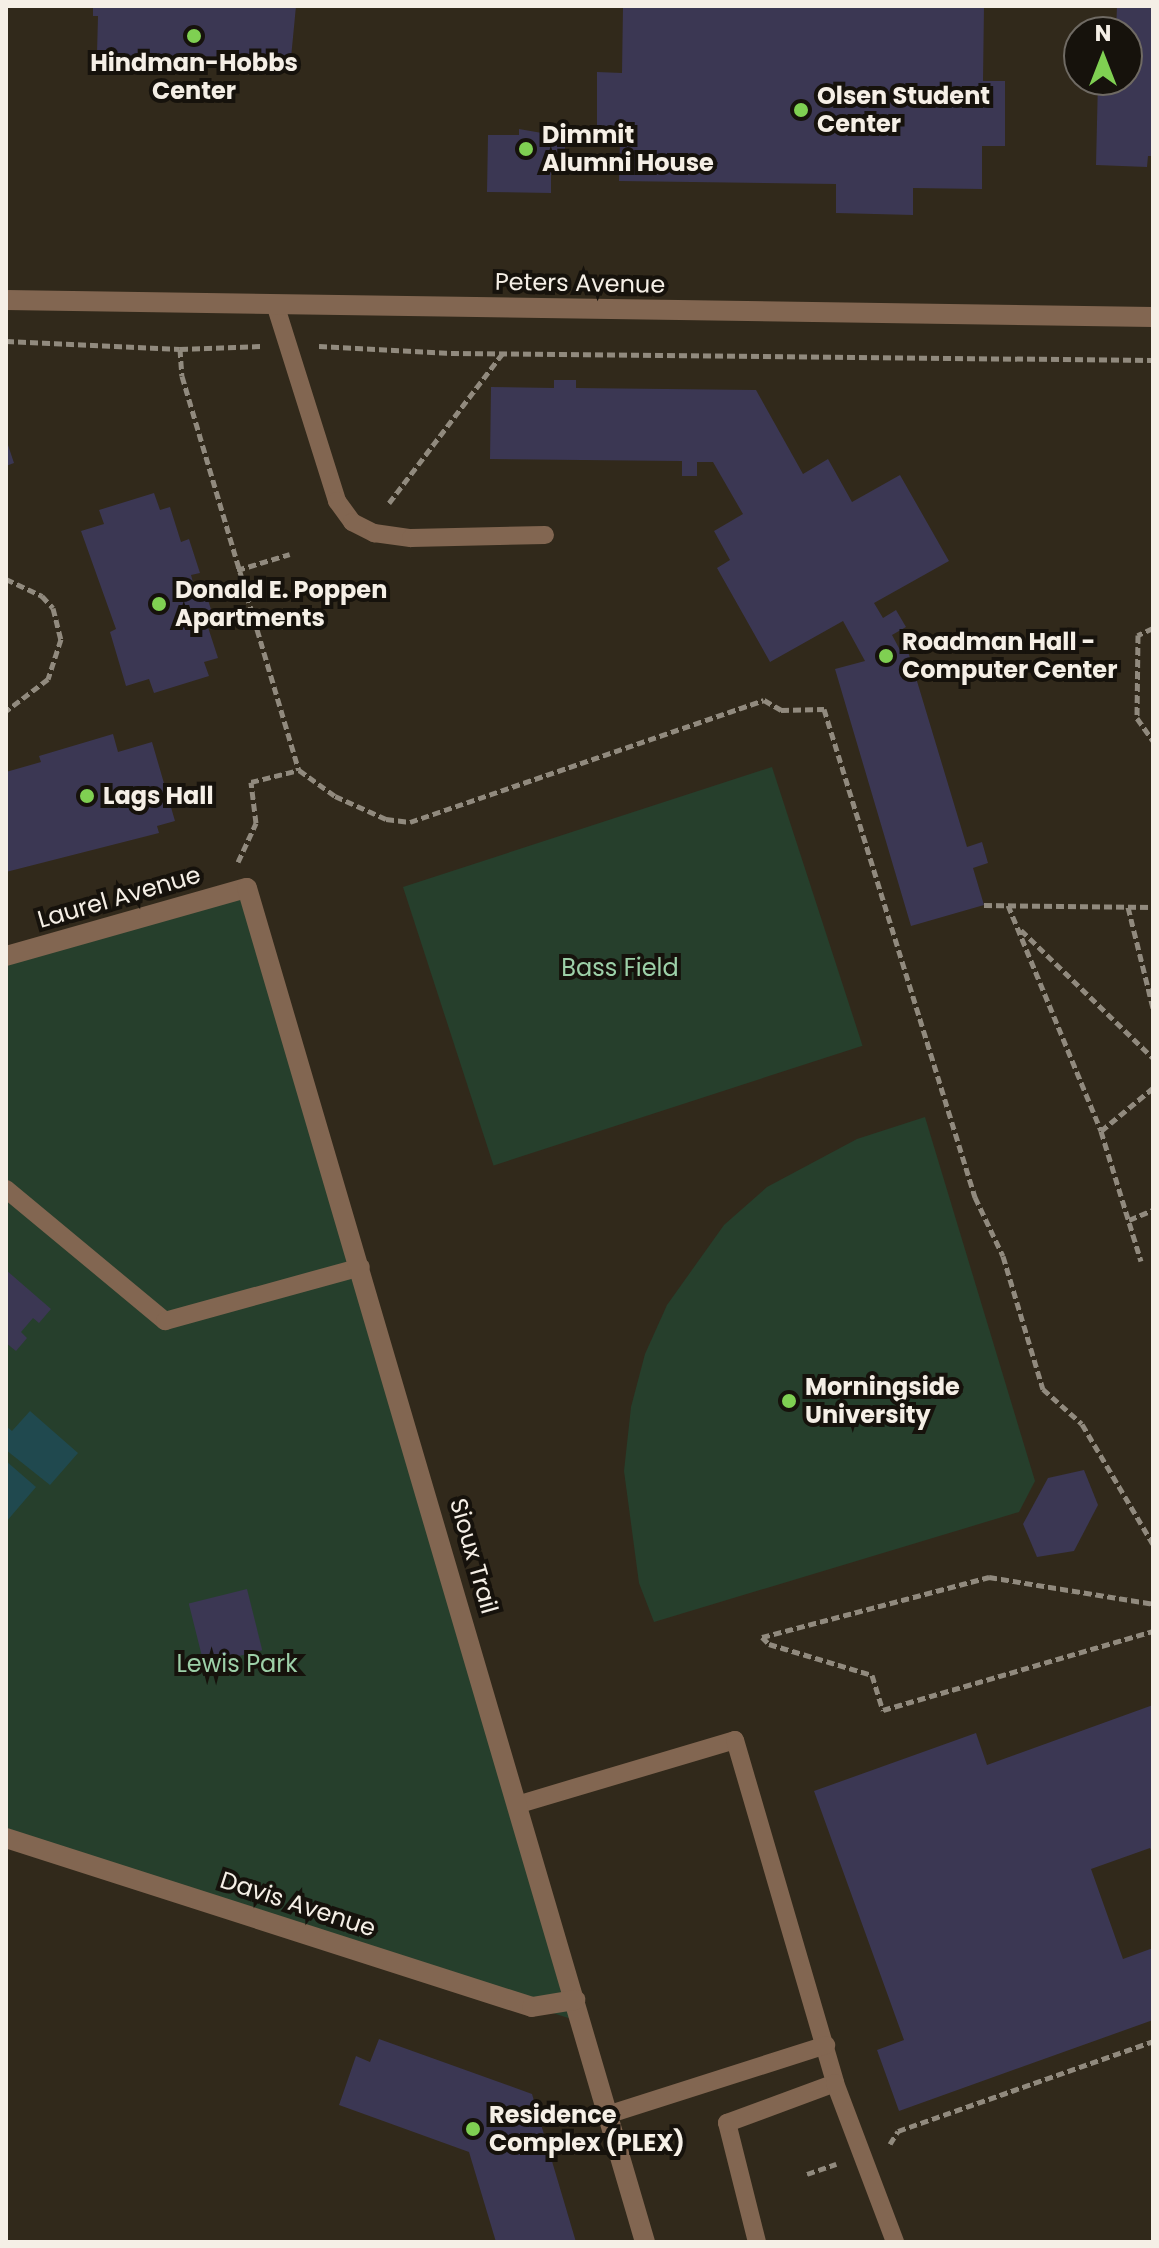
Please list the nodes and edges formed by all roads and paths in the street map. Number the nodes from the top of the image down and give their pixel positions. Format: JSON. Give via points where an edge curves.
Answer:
{"nodes":[{"id":1,"x":6,"y":300,"type":"edge"},
{"id":2,"x":275,"y":304,"type":"junction"},
{"id":3,"x":1153,"y":317,"type":"edge"},
{"id":4,"x":6,"y":341,"type":"edge"},
{"id":5,"x":286,"y":346,"type":"junction"},
{"id":6,"x":180,"y":349,"type":"junction"},
{"id":7,"x":502,"y":354,"type":"junction"},
{"id":8,"x":1153,"y":360,"type":"edge"},
{"id":9,"x":389,"y":503,"type":"dead end"},
{"id":10,"x":545,"y":535,"type":"dead end"},
{"id":11,"x":290,"y":554,"type":"dead end"},
{"id":12,"x":237,"y":570,"type":"junction"},
{"id":13,"x":6,"y":579,"type":"edge"},
{"id":14,"x":1153,"y":628,"type":"edge"},
{"id":15,"x":6,"y":711,"type":"edge"},
{"id":16,"x":1153,"y":741,"type":"edge"},
{"id":17,"x":299,"y":770,"type":"junction"},
{"id":18,"x":237,"y":867,"type":"dead end"},
{"id":19,"x":247,"y":888,"type":"joint"},
{"id":20,"x":984,"y":905,"type":"dead end"},
{"id":21,"x":1008,"y":905,"type":"junction"},
{"id":22,"x":1128,"y":907,"type":"junction"},
{"id":23,"x":1153,"y":907,"type":"edge"},
{"id":24,"x":1018,"y":927,"type":"junction"},
{"id":25,"x":6,"y":956,"type":"edge"},
{"id":26,"x":1153,"y":1008,"type":"edge"},
{"id":27,"x":1153,"y":1058,"type":"edge"},
{"id":28,"x":1153,"y":1088,"type":"edge"},
{"id":29,"x":1101,"y":1131,"type":"junction"},
{"id":30,"x":6,"y":1189,"type":"edge"},
{"id":31,"x":1153,"y":1210,"type":"edge"},
{"id":32,"x":1129,"y":1220,"type":"junction"},
{"id":33,"x":1141,"y":1261,"type":"dead end"},
{"id":34,"x":361,"y":1267,"type":"junction"},
{"id":35,"x":1153,"y":1544,"type":"edge"},
{"id":36,"x":1153,"y":1604,"type":"edge"},
{"id":37,"x":1153,"y":1631,"type":"edge"},
{"id":38,"x":520,"y":1804,"type":"junction"},
{"id":39,"x":6,"y":1838,"type":"edge"},
{"id":40,"x":575,"y":2000,"type":"junction"},
{"id":41,"x":1153,"y":2041,"type":"edge"},
{"id":42,"x":826,"y":2045,"type":"junction"},
{"id":43,"x":835,"y":2083,"type":"junction"},
{"id":44,"x":610,"y":2114,"type":"junction"},
{"id":45,"x":890,"y":2144,"type":"dead end"},
{"id":46,"x":846,"y":2160,"type":"dead end"},
{"id":47,"x":807,"y":2174,"type":"dead end"},
{"id":48,"x":645,"y":2242,"type":"edge"},
{"id":49,"x":757,"y":2242,"type":"edge"},
{"id":50,"x":895,"y":2242,"type":"edge"}],
"edges":[{"from":1,"to":2,"type":"street","name":"Peters Avenue"},
{"from":2,"to":3,"type":"street","name":"Peters Avenue"},
{"from":2,"to":5,"type":"lane"},
{"from":4,"to":6,"type":"path"},
{"from":5,"to":6,"type":"path"},
{"from":5,"to":7,"type":"path"},
{"from":5,"to":10,"type":"lane","via":[[337,501],[352,522],[374,533],[411,538]]},
{"from":6,"to":12,"type":"path","via":[[182,376]]},
{"from":7,"to":8,"type":"path"},
{"from":7,"to":9,"type":"path"},
{"from":11,"to":12,"type":"path"},
{"from":12,"to":17,"type":"path"},
{"from":13,"to":15,"type":"path","via":[[42,596],[53,608],[61,639],[48,679]]},
{"from":14,"to":16,"type":"path","via":[[1138,635],[1137,718]]},
{"from":17,"to":18,"type":"path","via":[[251,782],[256,823]]},
{"from":17,"to":35,"type":"path","via":[[356,807],[410,822],[764,700],[781,710],[824,709],[975,1197],[1003,1256],[1043,1389],[1082,1424]]},
{"from":19,"to":25,"type":"street","name":"Laurel Avenue"},
{"from":19,"to":34,"type":"street","name":"Sioux Trail"},
{"from":20,"to":21,"type":"path"},
{"from":21,"to":22,"type":"path"},
{"from":21,"to":24,"type":"path"},
{"from":22,"to":23,"type":"path"},
{"from":22,"to":26,"type":"path"},
{"from":24,"to":27,"type":"path"},
{"from":24,"to":29,"type":"path"},
{"from":28,"to":29,"type":"path"},
{"from":29,"to":32,"type":"path"},
{"from":30,"to":34,"type":"lane","via":[[165,1321]]},
{"from":31,"to":32,"type":"path"},
{"from":32,"to":33,"type":"path"},
{"from":34,"to":38,"type":"street","name":"Sioux Trail"},
{"from":36,"to":37,"type":"path","via":[[989,1577],[762,1637],[769,1644],[872,1675],[883,1710]]},
{"from":38,"to":40,"type":"street","name":"Sioux Trail"},
{"from":38,"to":42,"type":"lane","via":[[735,1740]]},
{"from":39,"to":40,"type":"street","name":"Davis Avenue","via":[[532,2007]]},
{"from":40,"to":44,"type":"street","name":"Sioux Trail"},
{"from":41,"to":45,"type":"path","via":[[898,2131]]},
{"from":42,"to":43,"type":"lane"},
{"from":42,"to":44,"type":"lane"},
{"from":43,"to":49,"type":"lane","via":[[727,2123]]},
{"from":43,"to":50,"type":"lane"},
{"from":44,"to":48,"type":"street","name":"Sioux Trail"},
{"from":46,"to":47,"type":"path"}]}
